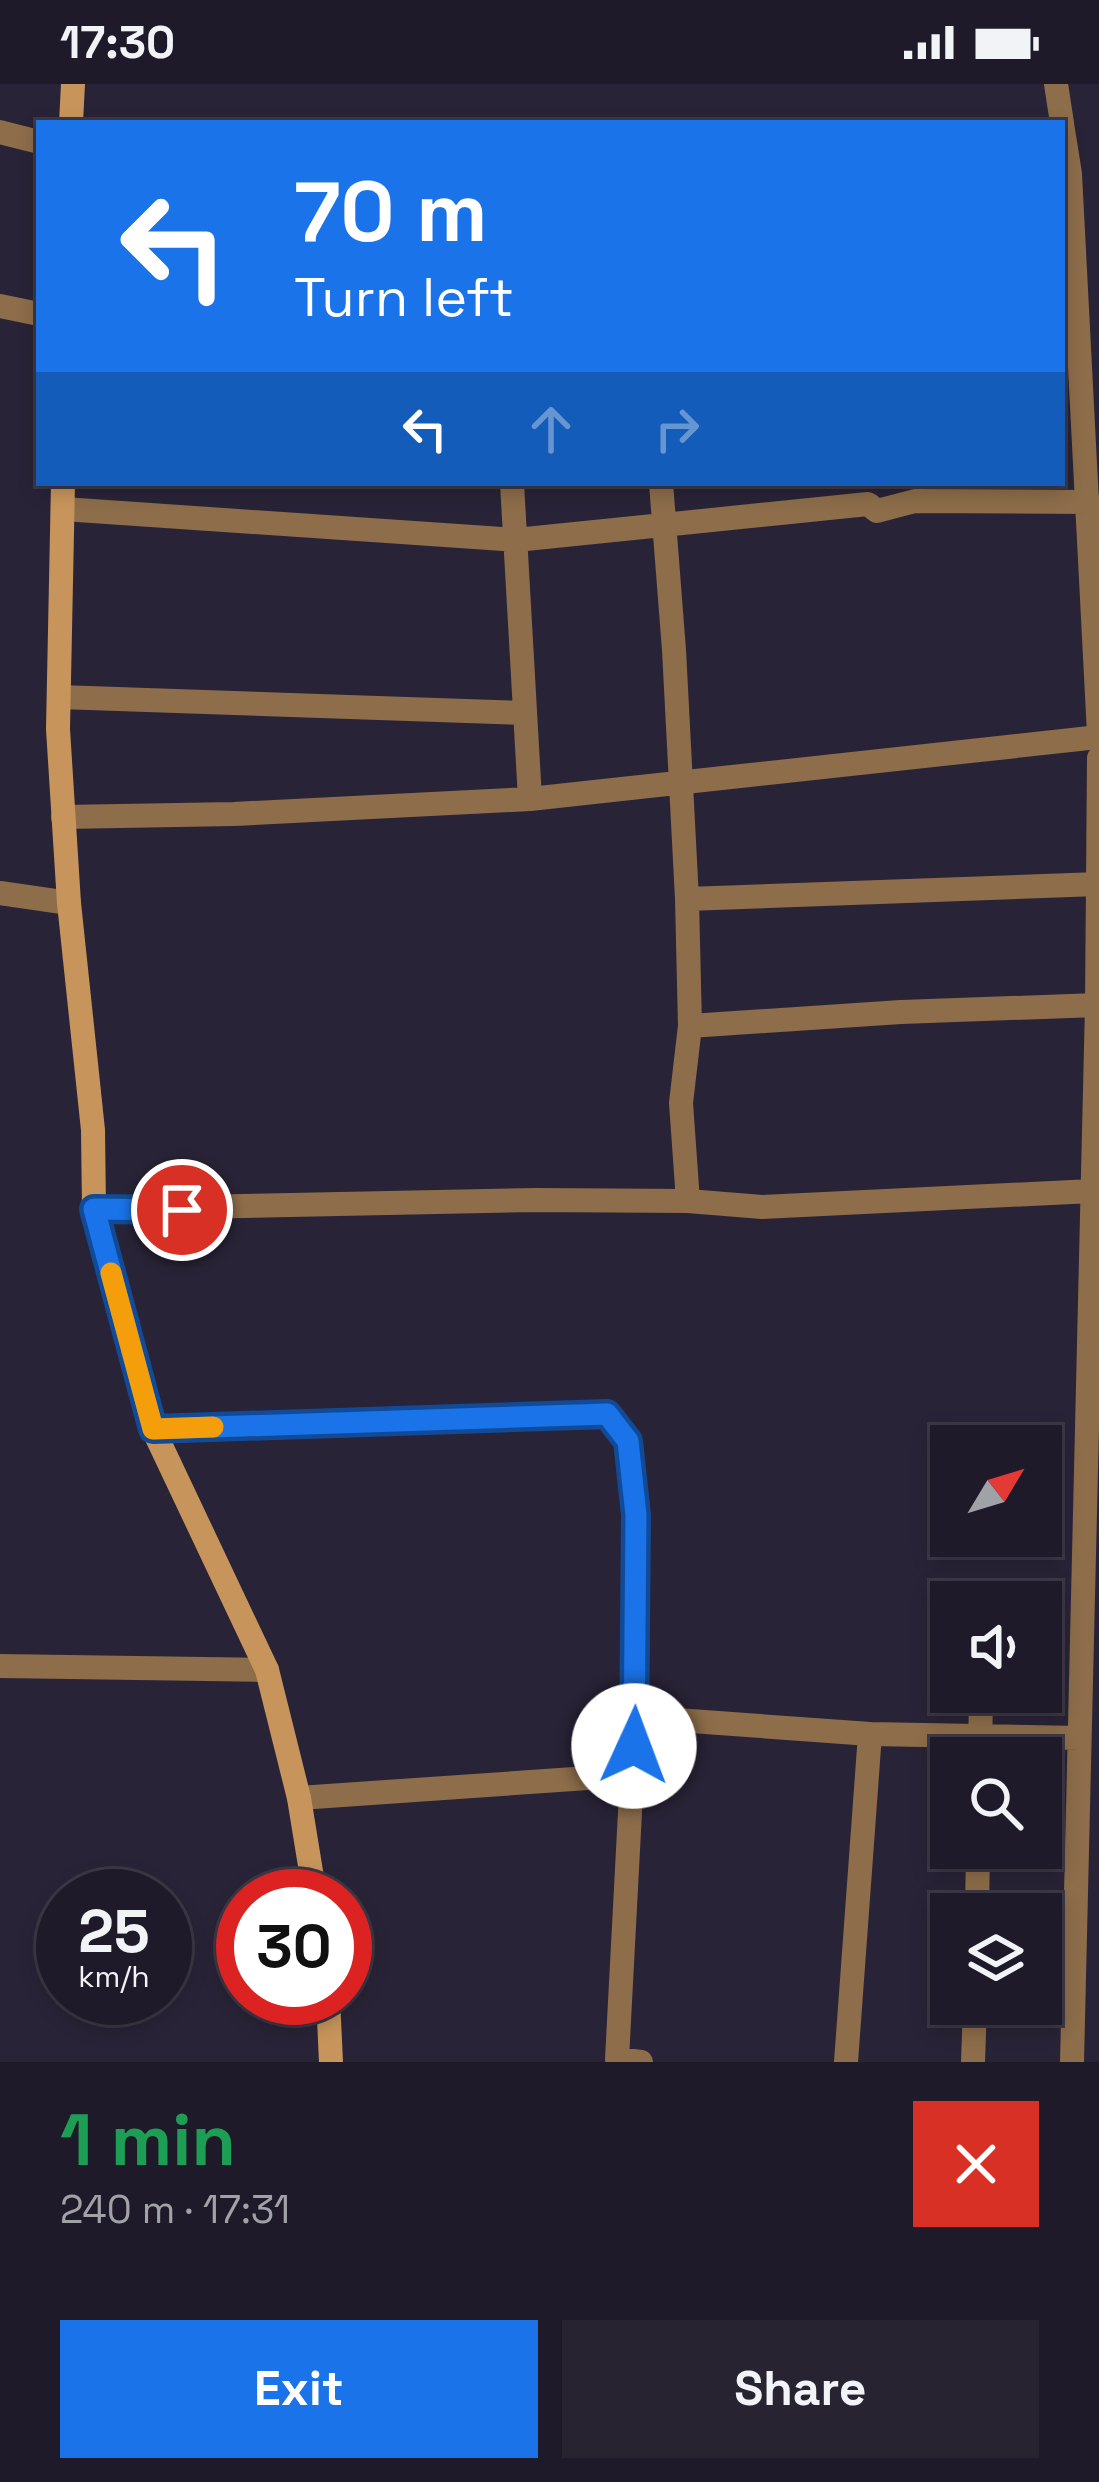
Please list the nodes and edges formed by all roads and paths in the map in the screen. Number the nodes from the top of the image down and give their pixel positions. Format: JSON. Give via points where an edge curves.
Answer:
{"nodes":[{"id":1,"x":73,"y":84,"type":"edge"},
{"id":2,"x":1056,"y":84,"type":"edge"},
{"id":3,"x":71,"y":120,"type":"edge"},
{"id":4,"x":1062,"y":120,"type":"edge"},
{"id":5,"x":0,"y":132,"type":"edge"},
{"id":6,"x":36,"y":141,"type":"edge"},
{"id":7,"x":1066,"y":173,"type":"edge"},
{"id":8,"x":0,"y":306,"type":"edge"},
{"id":9,"x":36,"y":313,"type":"edge"},
{"id":10,"x":512,"y":486,"type":"edge"},
{"id":11,"x":661,"y":486,"type":"edge"},
{"id":12,"x":63,"y":496,"type":"edge"},
{"id":13,"x":1089,"y":502,"type":"junction"},
{"id":14,"x":663,"y":525,"type":"junction"},
{"id":15,"x":516,"y":540,"type":"junction"},
{"id":16,"x":58,"y":697,"type":"junction"},
{"id":17,"x":525,"y":713,"type":"junction"},
{"id":18,"x":1099,"y":735,"type":"edge"},
{"id":19,"x":1099,"y":758,"type":"edge"},
{"id":20,"x":681,"y":784,"type":"junction"},
{"id":21,"x":530,"y":799,"type":"junction"},
{"id":22,"x":63,"y":818,"type":"junction"},
{"id":23,"x":1099,"y":884,"type":"edge"},
{"id":24,"x":0,"y":893,"type":"edge"},
{"id":25,"x":687,"y":899,"type":"junction"},
{"id":26,"x":69,"y":903,"type":"junction"},
{"id":27,"x":1097,"y":1005,"type":"edge"},
{"id":28,"x":691,"y":1026,"type":"junction"},
{"id":29,"x":1092,"y":1192,"type":"junction"},
{"id":30,"x":688,"y":1201,"type":"junction"},
{"id":31,"x":94,"y":1209,"type":"junction"},
{"id":32,"x":153,"y":1429,"type":"junction"},
{"id":33,"x":1092,"y":1450,"type":"edge"},
{"id":34,"x":0,"y":1666,"type":"edge"},
{"id":35,"x":267,"y":1670,"type":"junction"},
{"id":36,"x":635,"y":1717,"type":"junction"},
{"id":37,"x":870,"y":1734,"type":"junction"},
{"id":38,"x":1078,"y":1738,"type":"junction"},
{"id":39,"x":1062,"y":1739,"type":"edge"},
{"id":40,"x":930,"y":1741,"type":"edge"},
{"id":41,"x":632,"y":1775,"type":"junction"},
{"id":42,"x":299,"y":1798,"type":"junction"},
{"id":43,"x":311,"y":1869,"type":"edge"},
{"id":44,"x":329,"y":2025,"type":"edge"},
{"id":45,"x":974,"y":2025,"type":"edge"},
{"id":46,"x":331,"y":2062,"type":"edge"},
{"id":47,"x":641,"y":2062,"type":"edge"},
{"id":48,"x":846,"y":2062,"type":"edge"},
{"id":49,"x":973,"y":2062,"type":"edge"},
{"id":50,"x":1072,"y":2062,"type":"edge"}],
"edges":[{"from":1,"to":3,"type":"street"},
{"from":2,"to":4,"type":"street"},
{"from":5,"to":6,"type":"street"},
{"from":7,"to":13,"type":"street"},
{"from":8,"to":9,"type":"street"},
{"from":10,"to":15,"type":"street"},
{"from":11,"to":14,"type":"street"},
{"from":12,"to":15,"type":"street"},
{"from":12,"to":16,"type":"street"},
{"from":13,"to":14,"type":"street","via":[[915,501],[877,511],[868,504]]},
{"from":13,"to":18,"type":"street"},
{"from":14,"to":15,"type":"street"},
{"from":14,"to":20,"type":"street"},
{"from":15,"to":17,"type":"street"},
{"from":16,"to":17,"type":"street"},
{"from":16,"to":22,"type":"street"},
{"from":17,"to":21,"type":"street"},
{"from":18,"to":20,"type":"street"},
{"from":19,"to":23,"type":"street"},
{"from":20,"to":21,"type":"street"},
{"from":20,"to":25,"type":"street"},
{"from":21,"to":22,"type":"street"},
{"from":22,"to":26,"type":"street"},
{"from":23,"to":25,"type":"street"},
{"from":23,"to":27,"type":"street"},
{"from":24,"to":26,"type":"street"},
{"from":25,"to":28,"type":"street"},
{"from":26,"to":31,"type":"street"},
{"from":27,"to":28,"type":"street"},
{"from":27,"to":29,"type":"street"},
{"from":28,"to":30,"type":"street","via":[[681,1103]]},
{"from":29,"to":30,"type":"street","via":[[762,1207]]},
{"from":29,"to":33,"type":"street"},
{"from":30,"to":31,"type":"street"},
{"from":31,"to":32,"type":"street"},
{"from":32,"to":35,"type":"street"},
{"from":32,"to":36,"type":"street","via":[[607,1414],[628,1441],[636,1515]]},
{"from":33,"to":38,"type":"street"},
{"from":34,"to":35,"type":"street"},
{"from":35,"to":42,"type":"street"},
{"from":36,"to":37,"type":"street"},
{"from":36,"to":41,"type":"street"},
{"from":37,"to":40,"type":"street"},
{"from":37,"to":48,"type":"street"},
{"from":38,"to":39,"type":"street"},
{"from":38,"to":50,"type":"street"},
{"from":41,"to":42,"type":"street"},
{"from":41,"to":47,"type":"street","via":[[617,2059]]},
{"from":42,"to":43,"type":"street"},
{"from":44,"to":46,"type":"street"},
{"from":45,"to":49,"type":"street"}]}
